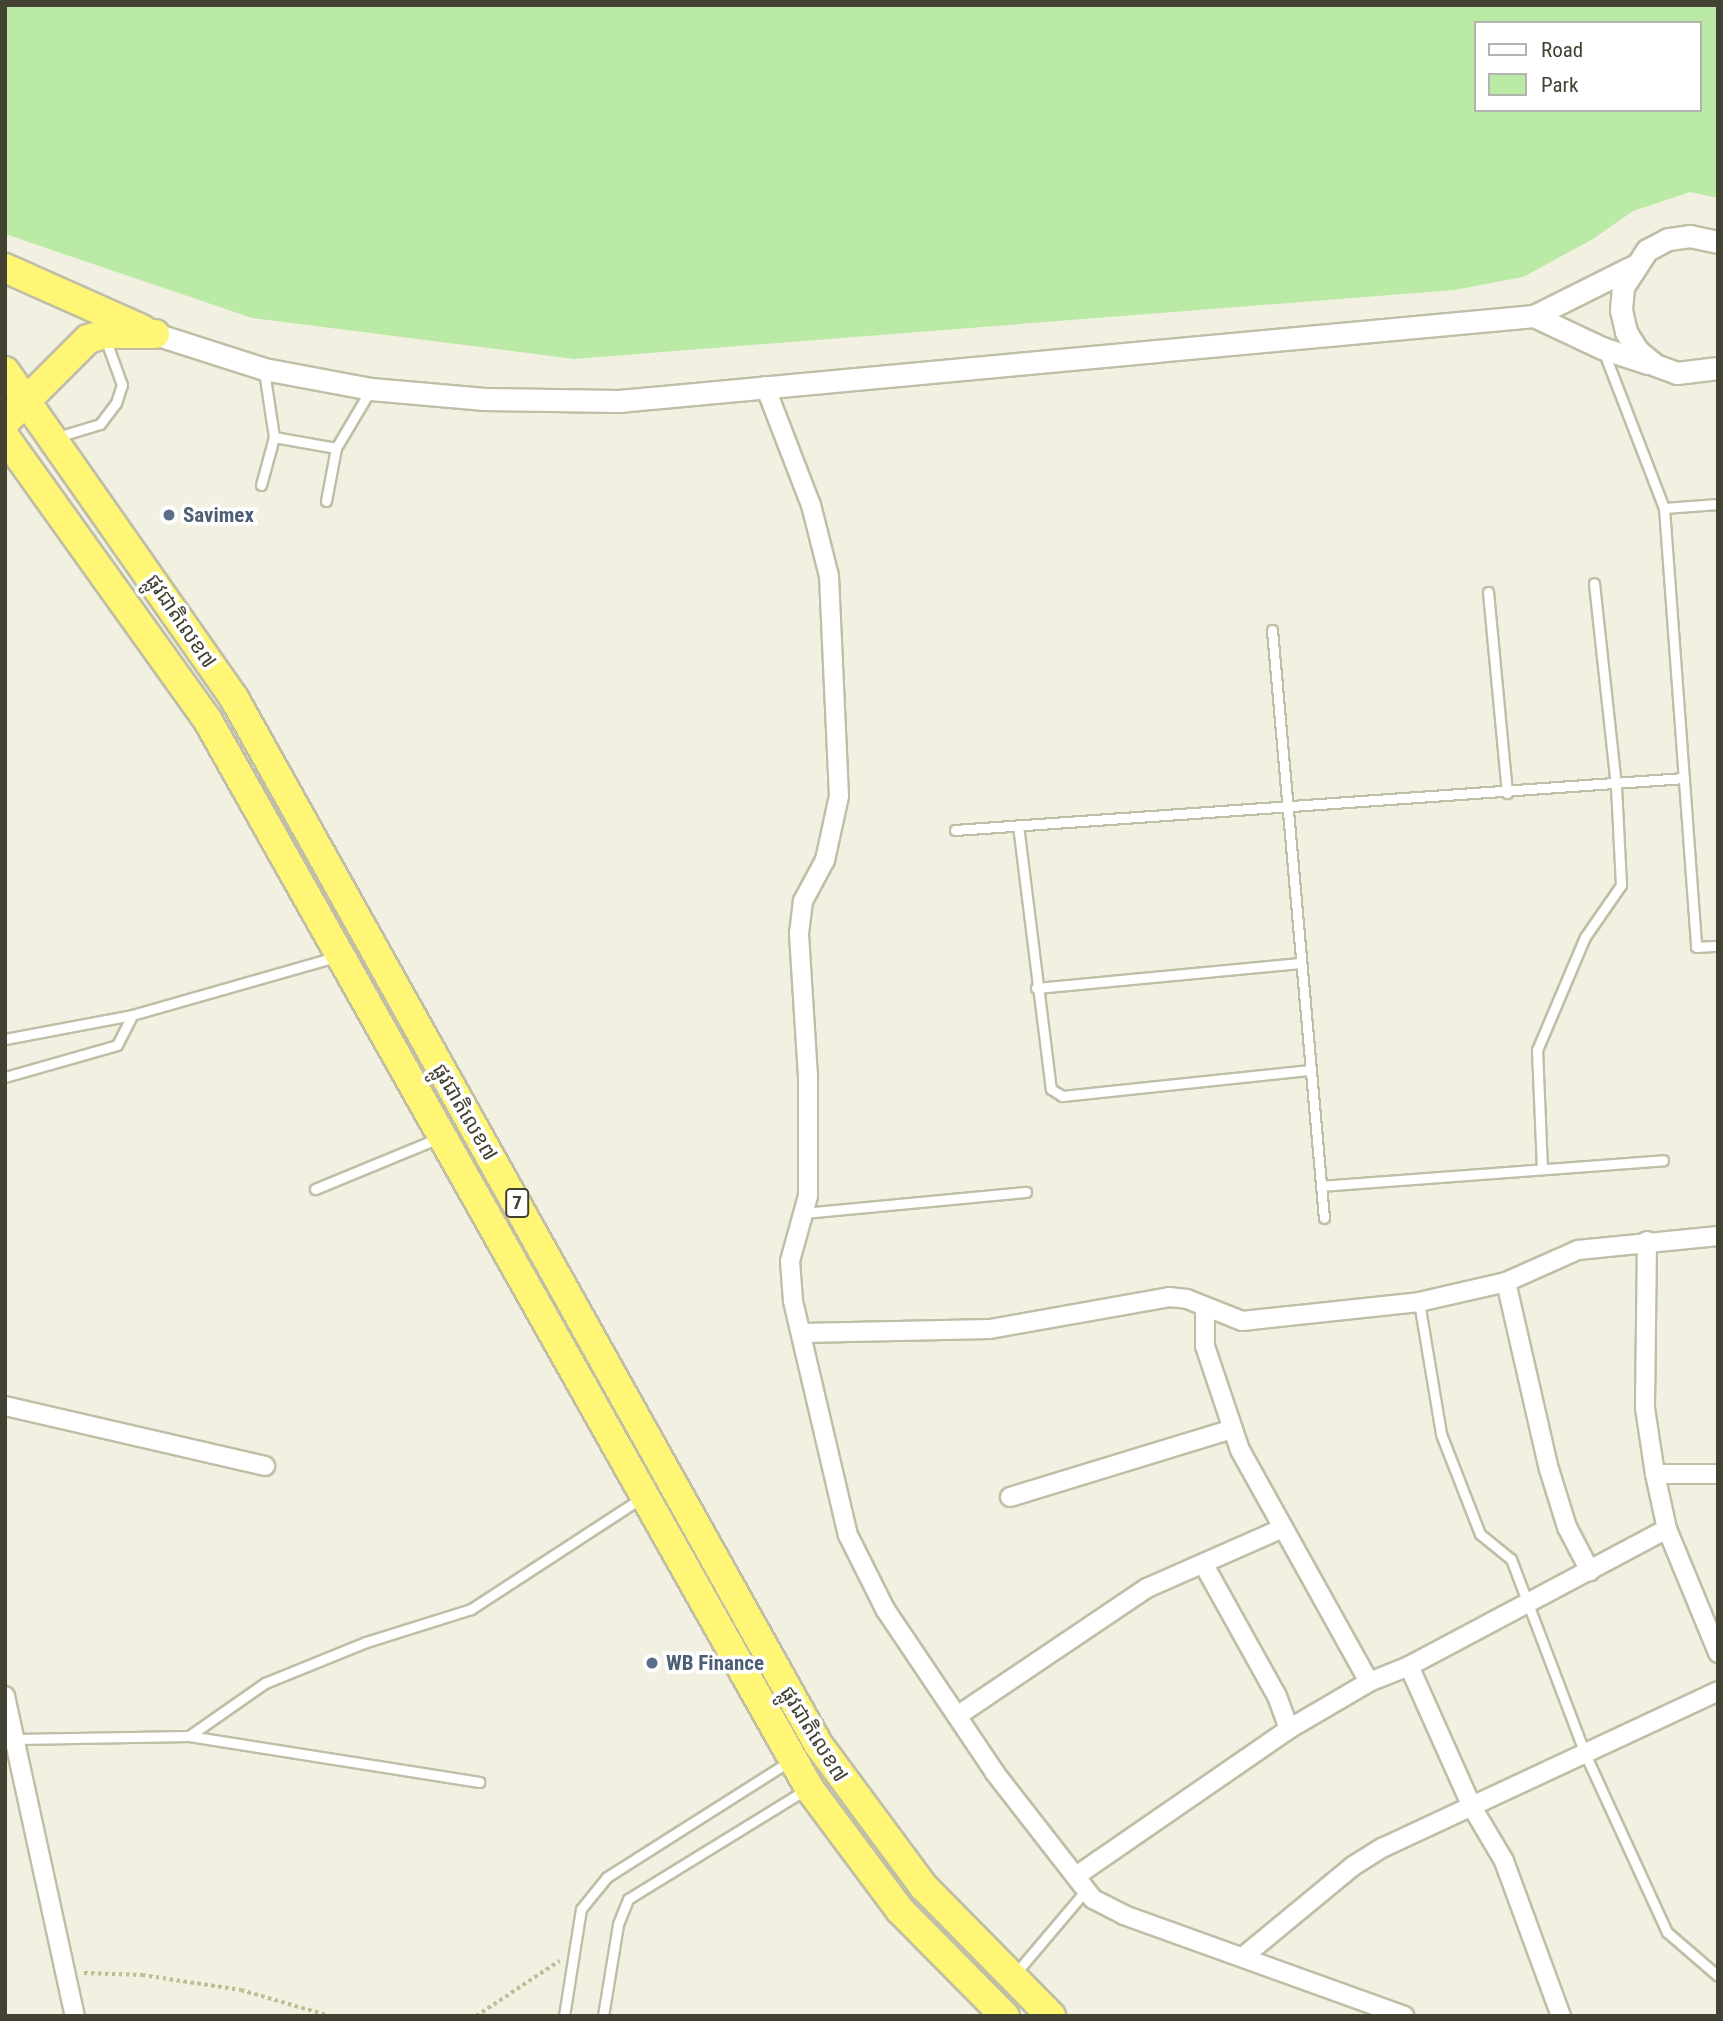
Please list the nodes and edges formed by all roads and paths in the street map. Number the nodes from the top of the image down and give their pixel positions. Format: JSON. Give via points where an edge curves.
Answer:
{"nodes":[{"id":1,"x":1718,"y":242,"type":"edge"},
{"id":2,"x":1632,"y":267,"type":"junction"},
{"id":3,"x":5,"y":268,"type":"edge"},
{"id":4,"x":1534,"y":316,"type":"junction"},
{"id":5,"x":104,"y":334,"type":"junction"},
{"id":6,"x":155,"y":334,"type":"junction"},
{"id":7,"x":1602,"y":348,"type":"junction"},
{"id":8,"x":1656,"y":365,"type":"junction"},
{"id":9,"x":1718,"y":368,"type":"edge"},
{"id":10,"x":264,"y":369,"type":"junction"},
{"id":11,"x":5,"y":371,"type":"edge"},
{"id":12,"x":765,"y":386,"type":"junction"},
{"id":13,"x":371,"y":389,"type":"junction"},
{"id":14,"x":29,"y":400,"type":"junction"},
{"id":15,"x":5,"y":422,"type":"edge"},
{"id":16,"x":5,"y":437,"type":"edge"},
{"id":17,"x":274,"y":437,"type":"junction"},
{"id":18,"x":55,"y":438,"type":"junction"},
{"id":19,"x":336,"y":448,"type":"junction"},
{"id":20,"x":261,"y":485,"type":"dead end"},
{"id":21,"x":326,"y":501,"type":"dead end"},
{"id":22,"x":1718,"y":504,"type":"edge"},
{"id":23,"x":1664,"y":508,"type":"junction"},
{"id":24,"x":1594,"y":583,"type":"dead end"},
{"id":25,"x":1488,"y":592,"type":"dead end"},
{"id":26,"x":1272,"y":630,"type":"dead end"},
{"id":27,"x":234,"y":698,"type":"junction"},
{"id":28,"x":206,"y":719,"type":"junction"},
{"id":29,"x":1684,"y":778,"type":"junction"},
{"id":30,"x":1616,"y":786,"type":"junction"},
{"id":31,"x":1507,"y":793,"type":"junction"},
{"id":32,"x":1287,"y":807,"type":"junction"},
{"id":33,"x":1018,"y":825,"type":"junction"},
{"id":34,"x":955,"y":830,"type":"dead end"},
{"id":35,"x":1718,"y":946,"type":"edge"},
{"id":36,"x":339,"y":956,"type":"junction"},
{"id":37,"x":1301,"y":963,"type":"junction"},
{"id":38,"x":1036,"y":988,"type":"junction"},
{"id":39,"x":395,"y":990,"type":"junction"},
{"id":40,"x":367,"y":1006,"type":"junction"},
{"id":41,"x":132,"y":1014,"type":"junction"},
{"id":42,"x":5,"y":1039,"type":"edge"},
{"id":43,"x":1311,"y":1070,"type":"junction"},
{"id":44,"x":5,"y":1077,"type":"edge"},
{"id":45,"x":443,"y":1137,"type":"junction"},
{"id":46,"x":1663,"y":1160,"type":"dead end"},
{"id":47,"x":1542,"y":1170,"type":"junction"},
{"id":48,"x":1321,"y":1186,"type":"junction"},
{"id":49,"x":314,"y":1189,"type":"dead end"},
{"id":50,"x":1026,"y":1192,"type":"dead end"},
{"id":51,"x":803,"y":1213,"type":"junction"},
{"id":52,"x":1324,"y":1218,"type":"dead end"},
{"id":53,"x":1718,"y":1236,"type":"edge"},
{"id":54,"x":1647,"y":1241,"type":"junction"},
{"id":55,"x":1506,"y":1282,"type":"junction"},
{"id":56,"x":1419,"y":1302,"type":"junction"},
{"id":57,"x":1205,"y":1309,"type":"junction"},
{"id":58,"x":803,"y":1334,"type":"junction"},
{"id":59,"x":608,"y":1363,"type":"junction"},
{"id":60,"x":584,"y":1383,"type":"junction"},
{"id":61,"x":5,"y":1406,"type":"edge"},
{"id":62,"x":1233,"y":1430,"type":"junction"},
{"id":63,"x":265,"y":1466,"type":"dead end"},
{"id":64,"x":1655,"y":1474,"type":"junction"},
{"id":65,"x":1718,"y":1474,"type":"edge"},
{"id":66,"x":646,"y":1494,"type":"junction"},
{"id":67,"x":1010,"y":1497,"type":"dead end"},
{"id":68,"x":1283,"y":1528,"type":"junction"},
{"id":69,"x":1667,"y":1529,"type":"junction"},
{"id":70,"x":1204,"y":1565,"type":"junction"},
{"id":71,"x":1590,"y":1570,"type":"junction"},
{"id":72,"x":1528,"y":1605,"type":"junction"},
{"id":73,"x":1718,"y":1653,"type":"edge"},
{"id":74,"x":1409,"y":1666,"type":"junction"},
{"id":75,"x":1369,"y":1682,"type":"junction"},
{"id":76,"x":1718,"y":1691,"type":"edge"},
{"id":77,"x":5,"y":1696,"type":"edge"},
{"id":78,"x":957,"y":1716,"type":"junction"},
{"id":79,"x":1289,"y":1729,"type":"junction"},
{"id":80,"x":189,"y":1736,"type":"junction"},
{"id":81,"x":17,"y":1739,"type":"junction"},
{"id":82,"x":1586,"y":1756,"type":"junction"},
{"id":83,"x":791,"y":1760,"type":"junction"},
{"id":84,"x":479,"y":1782,"type":"dead end"},
{"id":85,"x":809,"y":1788,"type":"junction"},
{"id":86,"x":1472,"y":1807,"type":"junction"},
{"id":87,"x":1081,"y":1883,"type":"junction"},
{"id":88,"x":575,"y":1950,"type":"junction"},
{"id":89,"x":1244,"y":1956,"type":"junction"},
{"id":90,"x":64,"y":1972,"type":"junction"},
{"id":91,"x":1718,"y":1976,"type":"edge"},
{"id":92,"x":1011,"y":1978,"type":"junction"},
{"id":93,"x":1050,"y":2015,"type":"edge"},
{"id":94,"x":75,"y":2016,"type":"edge"},
{"id":95,"x":330,"y":2016,"type":"edge"},
{"id":96,"x":476,"y":2016,"type":"edge"},
{"id":97,"x":564,"y":2016,"type":"edge"},
{"id":98,"x":603,"y":2016,"type":"edge"},
{"id":99,"x":1005,"y":2016,"type":"edge"},
{"id":100,"x":1404,"y":2016,"type":"edge"},
{"id":101,"x":1561,"y":2016,"type":"edge"}],
"edges":[{"from":1,"to":2,"type":"street","via":[[1690,236],[1668,239],[1647,250]]},
{"from":2,"to":4,"type":"street"},
{"from":2,"to":8,"type":"street","via":[[1623,287],[1621,310],[1626,331],[1638,351]]},
{"from":3,"to":6,"type":"highway"},
{"from":4,"to":7,"type":"street"},
{"from":4,"to":12,"type":"street"},
{"from":5,"to":6,"type":"highway"},
{"from":5,"to":14,"type":"highway","via":[[89,339]]},
{"from":5,"to":18,"type":"lane","via":[[122,385],[116,403],[100,424]]},
{"from":6,"to":10,"type":"street"},
{"from":7,"to":8,"type":"street"},
{"from":7,"to":23,"type":"lane"},
{"from":8,"to":9,"type":"street","via":[[1677,373]]},
{"from":10,"to":13,"type":"street"},
{"from":10,"to":17,"type":"lane"},
{"from":11,"to":14,"type":"highway","name":"ផ្លូវជាតិលេខ៧","number":"7"},
{"from":12,"to":13,"type":"street","via":[[619,401],[485,399]]},
{"from":12,"to":51,"type":"street","via":[[811,505],[829,576],[839,796],[825,860],[803,901],[799,934],[808,1076],[808,1196]]},
{"from":13,"to":19,"type":"lane"},
{"from":14,"to":15,"type":"highway"},
{"from":14,"to":18,"type":"highway","name":"ផ្លូវជាតិលេខ៧","number":"7"},
{"from":16,"to":28,"type":"highway","name":"ផ្លូវជាតិលេខ៧","number":"7"},
{"from":17,"to":19,"type":"lane"},
{"from":17,"to":20,"type":"lane"},
{"from":18,"to":27,"type":"highway","name":"ផ្លូវជាតិលេខ៧","number":"7"},
{"from":19,"to":21,"type":"lane"},
{"from":22,"to":23,"type":"lane"},
{"from":23,"to":29,"type":"lane"},
{"from":24,"to":30,"type":"lane"},
{"from":25,"to":31,"type":"lane"},
{"from":26,"to":32,"type":"lane"},
{"from":27,"to":28,"type":"highway"},
{"from":27,"to":39,"type":"highway","name":"ផ្លូវជាតិលេខ៧","number":"7"},
{"from":28,"to":36,"type":"highway","name":"ផ្លូវជាតិលេខ៧","number":"7"},
{"from":29,"to":30,"type":"lane"},
{"from":29,"to":35,"type":"lane","via":[[1696,947]]},
{"from":30,"to":31,"type":"lane"},
{"from":30,"to":47,"type":"lane","via":[[1621,885],[1585,937],[1537,1051]]},
{"from":31,"to":32,"type":"lane"},
{"from":32,"to":33,"type":"lane"},
{"from":32,"to":37,"type":"lane"},
{"from":33,"to":34,"type":"lane"},
{"from":33,"to":38,"type":"lane"},
{"from":36,"to":40,"type":"highway","name":"ផ្លូវជាតិលេខ៧","number":"7"},
{"from":36,"to":41,"type":"lane"},
{"from":37,"to":38,"type":"lane"},
{"from":37,"to":43,"type":"lane"},
{"from":38,"to":43,"type":"lane","via":[[1046,1076],[1051,1089],[1062,1096]]},
{"from":39,"to":40,"type":"highway"},
{"from":39,"to":59,"type":"highway","name":"ផ្លូវជាតិលេខ៧","number":"7"},
{"from":40,"to":45,"type":"highway","name":"ផ្លូវជាតិលេខ៧","number":"7"},
{"from":41,"to":42,"type":"lane"},
{"from":41,"to":44,"type":"lane","via":[[117,1045]]},
{"from":43,"to":48,"type":"lane"},
{"from":45,"to":49,"type":"lane"},
{"from":45,"to":60,"type":"highway","name":"ផ្លូវជាតិលេខ៧","number":"7"},
{"from":46,"to":47,"type":"lane"},
{"from":47,"to":48,"type":"lane"},
{"from":48,"to":52,"type":"lane"},
{"from":50,"to":51,"type":"lane"},
{"from":51,"to":58,"type":"street","via":[[790,1261],[793,1301]]},
{"from":53,"to":54,"type":"street"},
{"from":54,"to":55,"type":"street","via":[[1578,1250]]},
{"from":54,"to":64,"type":"street","via":[[1645,1408]]},
{"from":55,"to":56,"type":"street"},
{"from":55,"to":71,"type":"street","via":[[1549,1469],[1567,1527]]},
{"from":56,"to":57,"type":"street","via":[[1242,1321]]},
{"from":56,"to":72,"type":"lane","via":[[1441,1434],[1480,1534],[1511,1559]]},
{"from":57,"to":58,"type":"street","via":[[1187,1299],[1169,1297],[990,1329]]},
{"from":57,"to":62,"type":"street","via":[[1205,1346]]},
{"from":58,"to":78,"type":"street","via":[[848,1535],[885,1609]]},
{"from":59,"to":60,"type":"highway"},
{"from":59,"to":92,"type":"highway","name":"ផ្លូវជាតិលេខ៧","number":"7","via":[[818,1744],[924,1887]]},
{"from":60,"to":66,"type":"highway","name":"ផ្លូវជាតិលេខ៧","number":"7"},
{"from":61,"to":63,"type":"street"},
{"from":62,"to":67,"type":"street"},
{"from":62,"to":68,"type":"street"},
{"from":64,"to":65,"type":"street"},
{"from":64,"to":69,"type":"street"},
{"from":66,"to":80,"type":"lane","via":[[471,1609],[366,1642],[265,1683]]},
{"from":66,"to":83,"type":"highway","name":"ផ្លូវជាតិលេខ៧","number":"7"},
{"from":68,"to":70,"type":"street"},
{"from":68,"to":75,"type":"street"},
{"from":69,"to":71,"type":"street"},
{"from":69,"to":73,"type":"street"},
{"from":70,"to":78,"type":"street","via":[[1147,1588]]},
{"from":70,"to":79,"type":"street","via":[[1277,1696]]},
{"from":71,"to":72,"type":"street"},
{"from":72,"to":74,"type":"street"},
{"from":72,"to":82,"type":"lane"},
{"from":74,"to":75,"type":"street"},
{"from":74,"to":86,"type":"street"},
{"from":75,"to":79,"type":"street"},
{"from":76,"to":82,"type":"street"},
{"from":77,"to":81,"type":"street"},
{"from":78,"to":87,"type":"street"},
{"from":79,"to":87,"type":"street"},
{"from":80,"to":81,"type":"lane"},
{"from":80,"to":84,"type":"lane"},
{"from":81,"to":90,"type":"street"},
{"from":82,"to":86,"type":"street"},
{"from":82,"to":91,"type":"lane","via":[[1667,1933]]},
{"from":83,"to":85,"type":"highway","name":"ផ្លូវជាតិលេខ៧","number":"7"},
{"from":83,"to":88,"type":"lane","via":[[607,1877],[581,1909]]},
{"from":85,"to":98,"type":"lane","via":[[628,1899],[618,1924]]},
{"from":85,"to":99,"type":"highway","name":"ផ្លូវជាតិលេខ៧","number":"7","via":[[900,1910]]},
{"from":86,"to":89,"type":"street","via":[[1353,1866]]},
{"from":86,"to":101,"type":"street","via":[[1504,1861]]},
{"from":87,"to":89,"type":"street","via":[[1093,1899],[1124,1915]]},
{"from":87,"to":92,"type":"lane"},
{"from":88,"to":96,"type":"path"},
{"from":88,"to":97,"type":"lane"},
{"from":89,"to":100,"type":"street"},
{"from":90,"to":94,"type":"street"},
{"from":90,"to":95,"type":"path","via":[[142,1975],[241,1990]]},
{"from":92,"to":93,"type":"highway","name":"ផ្លូវជាតិលេខ៧","number":"7"}]}
